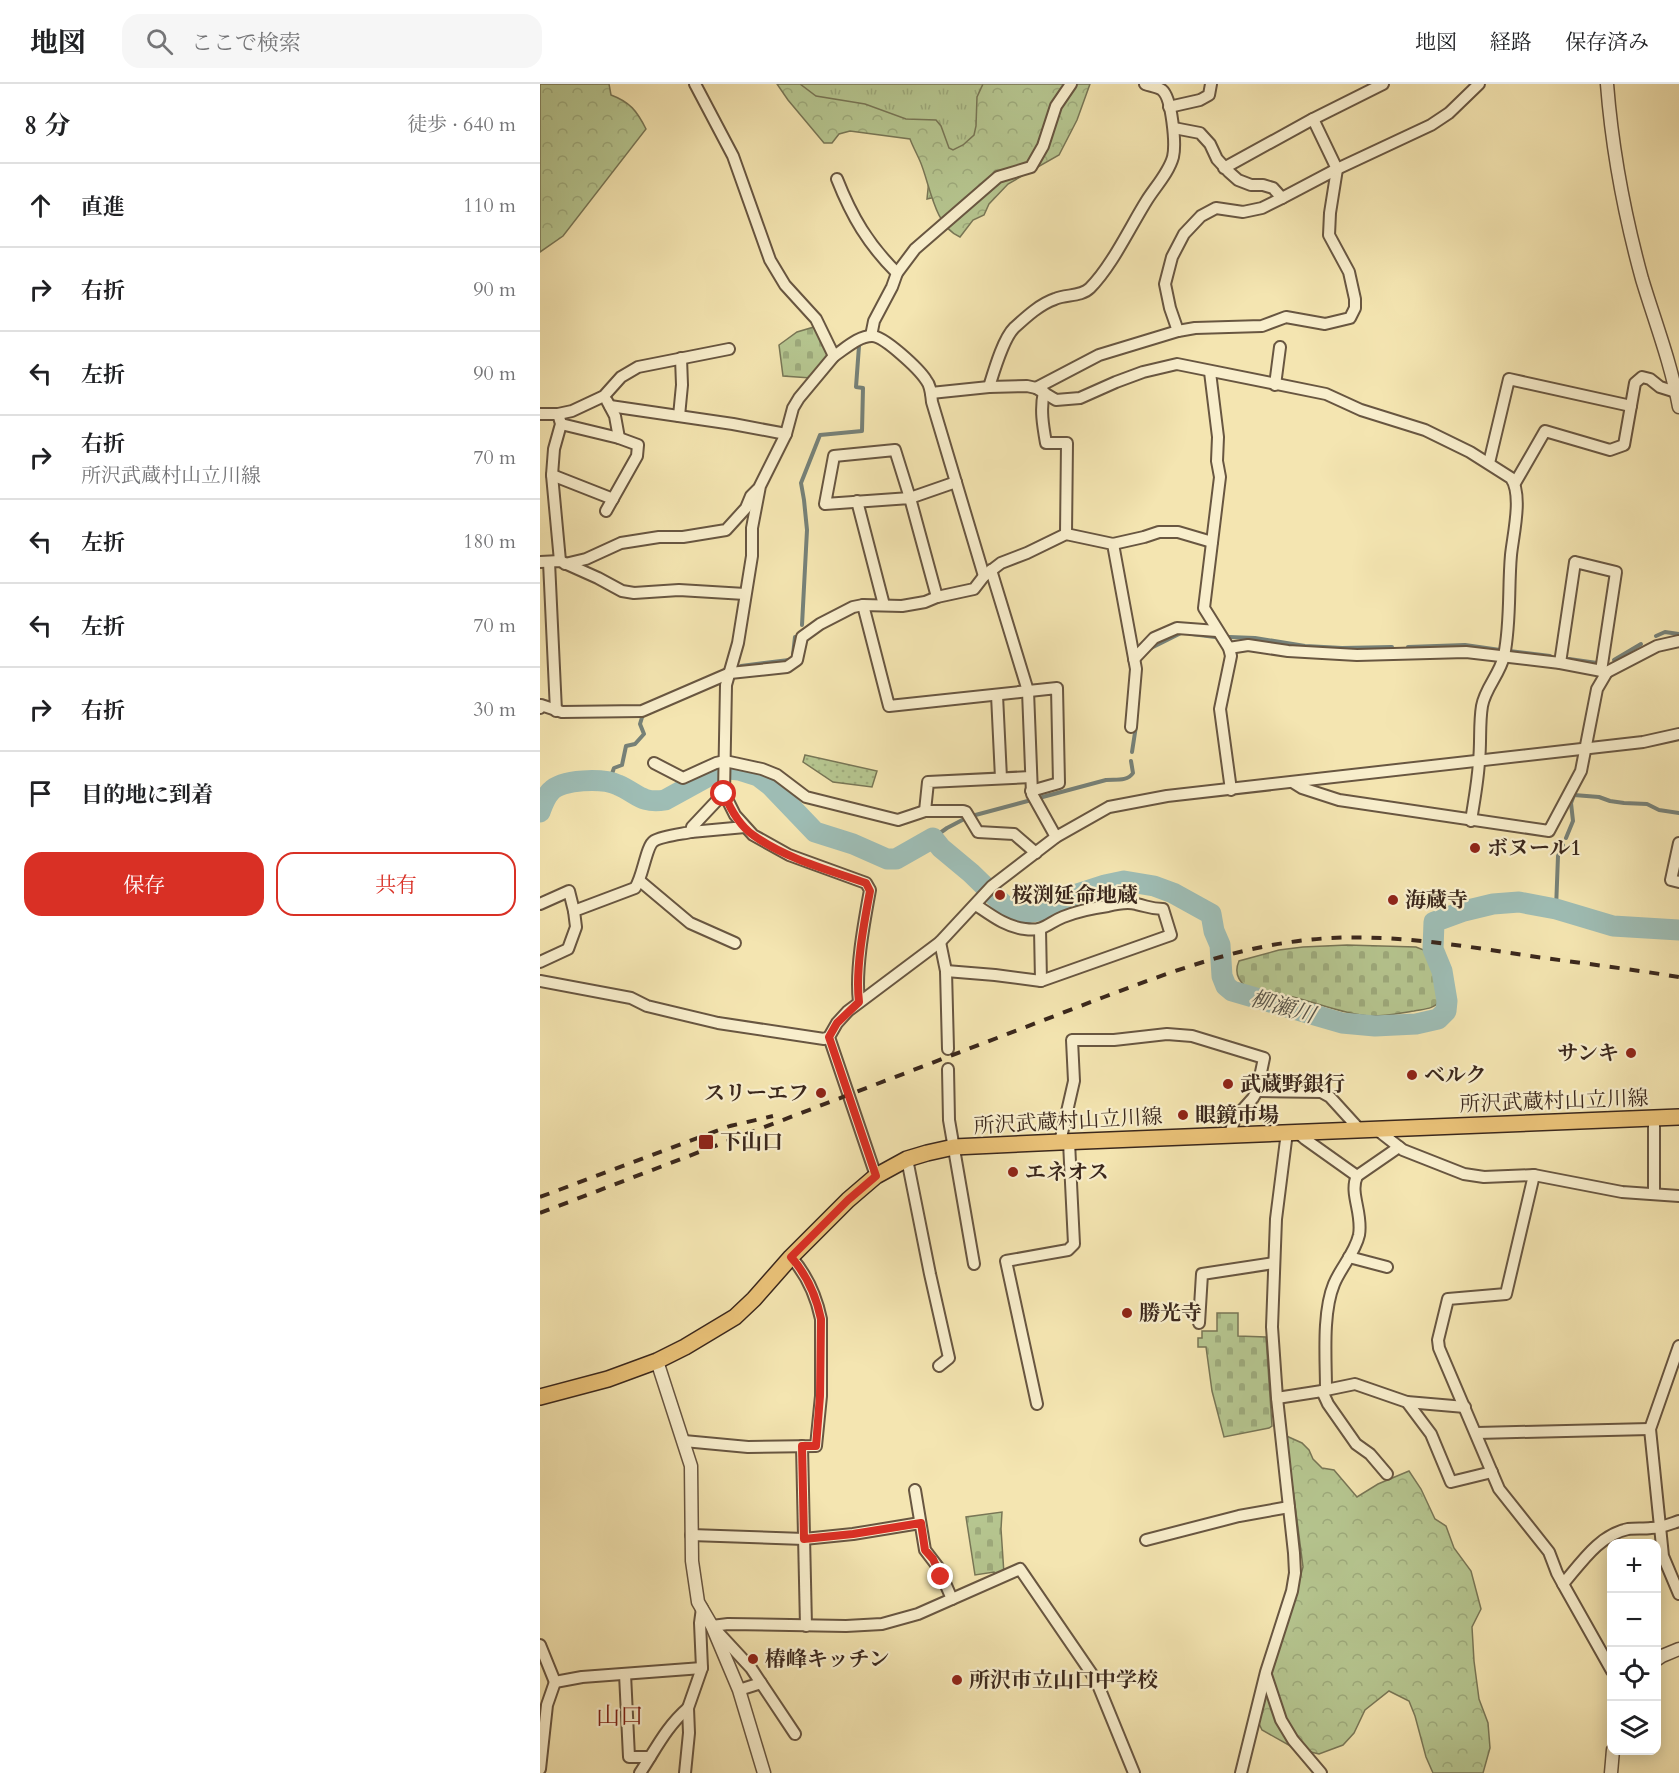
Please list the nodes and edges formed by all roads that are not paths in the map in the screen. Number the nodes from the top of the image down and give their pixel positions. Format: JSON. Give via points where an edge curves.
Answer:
{"nodes":[{"id":1,"x":695,"y":84,"type":"edge"},
{"id":2,"x":1071,"y":84,"type":"edge"},
{"id":3,"x":1145,"y":84,"type":"edge"},
{"id":4,"x":1211,"y":84,"type":"edge"},
{"id":5,"x":1383,"y":84,"type":"edge"},
{"id":6,"x":1479,"y":84,"type":"edge"},
{"id":7,"x":1607,"y":84,"type":"edge"},
{"id":8,"x":1162,"y":87,"type":"edge"},
{"id":9,"x":1169,"y":107,"type":"junction"},
{"id":10,"x":1313,"y":118,"type":"junction"},
{"id":11,"x":1174,"y":128,"type":"junction"},
{"id":12,"x":1224,"y":168,"type":"junction"},
{"id":13,"x":1337,"y":169,"type":"junction"},
{"id":14,"x":837,"y":180,"type":"dead end"},
{"id":15,"x":1282,"y":198,"type":"junction"},
{"id":16,"x":897,"y":273,"type":"junction"},
{"id":17,"x":1178,"y":331,"type":"junction"},
{"id":18,"x":871,"y":336,"type":"junction"},
{"id":19,"x":1280,"y":347,"type":"dead end"},
{"id":20,"x":729,"y":349,"type":"dead end"},
{"id":21,"x":834,"y":356,"type":"junction"},
{"id":22,"x":681,"y":358,"type":"junction"},
{"id":23,"x":1210,"y":372,"type":"junction"},
{"id":24,"x":1275,"y":385,"type":"junction"},
{"id":25,"x":989,"y":387,"type":"junction"},
{"id":26,"x":1040,"y":390,"type":"junction"},
{"id":27,"x":1678,"y":392,"type":"edge"},
{"id":28,"x":931,"y":393,"type":"junction"},
{"id":29,"x":607,"y":401,"type":"junction"},
{"id":30,"x":1631,"y":406,"type":"junction"},
{"id":31,"x":1679,"y":407,"type":"edge"},
{"id":32,"x":540,"y":414,"type":"edge"},
{"id":33,"x":679,"y":416,"type":"junction"},
{"id":34,"x":559,"y":419,"type":"junction"},
{"id":35,"x":786,"y":434,"type":"junction"},
{"id":36,"x":619,"y":438,"type":"junction"},
{"id":37,"x":1489,"y":464,"type":"junction"},
{"id":38,"x":552,"y":475,"type":"junction"},
{"id":39,"x":956,"y":482,"type":"junction"},
{"id":40,"x":1515,"y":483,"type":"junction"},
{"id":41,"x":760,"y":486,"type":"junction"},
{"id":42,"x":910,"y":498,"type":"junction"},
{"id":43,"x":613,"y":499,"type":"junction"},
{"id":44,"x":857,"y":501,"type":"junction"},
{"id":45,"x":606,"y":511,"type":"dead end"},
{"id":46,"x":1066,"y":534,"type":"junction"},
{"id":47,"x":1212,"y":542,"type":"junction"},
{"id":48,"x":1113,"y":544,"type":"junction"},
{"id":49,"x":553,"y":562,"type":"edge"},
{"id":50,"x":987,"y":573,"type":"junction"},
{"id":51,"x":745,"y":594,"type":"junction"},
{"id":52,"x":937,"y":597,"type":"junction"},
{"id":53,"x":863,"y":604,"type":"junction"},
{"id":54,"x":884,"y":605,"type":"junction"},
{"id":55,"x":1217,"y":631,"type":"junction"},
{"id":56,"x":1679,"y":641,"type":"edge"},
{"id":57,"x":1229,"y":648,"type":"junction"},
{"id":58,"x":1504,"y":656,"type":"junction"},
{"id":59,"x":1134,"y":659,"type":"junction"},
{"id":60,"x":1560,"y":663,"type":"junction"},
{"id":61,"x":730,"y":672,"type":"junction"},
{"id":62,"x":1604,"y":672,"type":"junction"},
{"id":63,"x":1028,"y":691,"type":"junction"},
{"id":64,"x":997,"y":695,"type":"junction"},
{"id":65,"x":540,"y":706,"type":"edge"},
{"id":66,"x":556,"y":711,"type":"junction"},
{"id":67,"x":1131,"y":727,"type":"dead end"},
{"id":68,"x":1679,"y":734,"type":"edge"},
{"id":69,"x":1586,"y":748,"type":"junction"},
{"id":70,"x":1480,"y":760,"type":"junction"},
{"id":71,"x":654,"y":763,"type":"dead end"},
{"id":72,"x":725,"y":764,"type":"junction"},
{"id":73,"x":1031,"y":777,"type":"junction"},
{"id":74,"x":1001,"y":778,"type":"junction"},
{"id":75,"x":1294,"y":783,"type":"junction"},
{"id":76,"x":1231,"y":790,"type":"junction"},
{"id":77,"x":724,"y":794,"type":"junction"},
{"id":78,"x":1033,"y":796,"type":"junction"},
{"id":79,"x":925,"y":811,"type":"junction"},
{"id":80,"x":1471,"y":820,"type":"junction"},
{"id":81,"x":745,"y":827,"type":"junction"},
{"id":82,"x":691,"y":832,"type":"junction"},
{"id":83,"x":1056,"y":837,"type":"junction"},
{"id":84,"x":1679,"y":843,"type":"edge"},
{"id":85,"x":1036,"y":853,"type":"junction"},
{"id":86,"x":640,"y":881,"type":"junction"},
{"id":87,"x":1679,"y":882,"type":"edge"},
{"id":88,"x":979,"y":901,"type":"junction"},
{"id":89,"x":540,"y":904,"type":"edge"},
{"id":90,"x":574,"y":911,"type":"junction"},
{"id":91,"x":1040,"y":929,"type":"junction"},
{"id":92,"x":940,"y":942,"type":"junction"},
{"id":93,"x":735,"y":943,"type":"dead end"},
{"id":94,"x":540,"y":962,"type":"edge"},
{"id":95,"x":946,"y":971,"type":"junction"},
{"id":96,"x":540,"y":981,"type":"edge"},
{"id":97,"x":1041,"y":981,"type":"junction"},
{"id":98,"x":859,"y":1002,"type":"junction"},
{"id":99,"x":829,"y":1037,"type":"junction"},
{"id":100,"x":948,"y":1049,"type":"dead end"},
{"id":101,"x":948,"y":1069,"type":"dead end"},
{"id":102,"x":1257,"y":1091,"type":"junction"},
{"id":103,"x":1679,"y":1117,"type":"edge"},
{"id":104,"x":1654,"y":1118,"type":"junction"},
{"id":105,"x":1376,"y":1129,"type":"junction"},
{"id":106,"x":1360,"y":1130,"type":"junction"},
{"id":107,"x":1292,"y":1132,"type":"junction"},
{"id":108,"x":1230,"y":1134,"type":"junction"},
{"id":109,"x":1065,"y":1142,"type":"junction"},
{"id":110,"x":954,"y":1147,"type":"junction"},
{"id":111,"x":1399,"y":1147,"type":"junction"},
{"id":112,"x":907,"y":1159,"type":"junction"},
{"id":113,"x":1534,"y":1175,"type":"junction"},
{"id":114,"x":876,"y":1176,"type":"junction"},
{"id":115,"x":1357,"y":1176,"type":"junction"},
{"id":116,"x":1654,"y":1194,"type":"junction"},
{"id":117,"x":1679,"y":1196,"type":"edge"},
{"id":118,"x":791,"y":1257,"type":"junction"},
{"id":119,"x":1349,"y":1257,"type":"junction"},
{"id":120,"x":1274,"y":1263,"type":"junction"},
{"id":121,"x":974,"y":1264,"type":"dead end"},
{"id":122,"x":1387,"y":1267,"type":"dead end"},
{"id":123,"x":1199,"y":1323,"type":"dead end"},
{"id":124,"x":1679,"y":1346,"type":"edge"},
{"id":125,"x":657,"y":1361,"type":"junction"},
{"id":126,"x":939,"y":1366,"type":"dead end"},
{"id":127,"x":1324,"y":1391,"type":"junction"},
{"id":128,"x":540,"y":1397,"type":"edge"},
{"id":129,"x":1277,"y":1398,"type":"junction"},
{"id":130,"x":1407,"y":1402,"type":"junction"},
{"id":131,"x":1037,"y":1404,"type":"dead end"},
{"id":132,"x":1465,"y":1407,"type":"junction"},
{"id":133,"x":1650,"y":1429,"type":"junction"},
{"id":134,"x":1477,"y":1433,"type":"junction"},
{"id":135,"x":684,"y":1441,"type":"junction"},
{"id":136,"x":802,"y":1446,"type":"junction"},
{"id":137,"x":1492,"y":1472,"type":"junction"},
{"id":138,"x":1387,"y":1474,"type":"dead end"},
{"id":139,"x":915,"y":1490,"type":"dead end"},
{"id":140,"x":1289,"y":1507,"type":"junction"},
{"id":141,"x":1679,"y":1521,"type":"edge"},
{"id":142,"x":921,"y":1523,"type":"junction"},
{"id":143,"x":1661,"y":1527,"type":"junction"},
{"id":144,"x":691,"y":1535,"type":"junction"},
{"id":145,"x":804,"y":1539,"type":"junction"},
{"id":146,"x":1146,"y":1540,"type":"dead end"},
{"id":147,"x":1563,"y":1584,"type":"junction"},
{"id":148,"x":1679,"y":1594,"type":"edge"},
{"id":149,"x":952,"y":1599,"type":"junction"},
{"id":150,"x":702,"y":1608,"type":"junction"},
{"id":151,"x":712,"y":1626,"type":"junction"},
{"id":152,"x":806,"y":1626,"type":"junction"},
{"id":153,"x":540,"y":1645,"type":"edge"},
{"id":154,"x":1679,"y":1649,"type":"edge"},
{"id":155,"x":1661,"y":1657,"type":"edge"},
{"id":156,"x":1607,"y":1663,"type":"edge"},
{"id":157,"x":702,"y":1668,"type":"junction"},
{"id":158,"x":1266,"y":1672,"type":"junction"},
{"id":159,"x":625,"y":1674,"type":"junction"},
{"id":160,"x":555,"y":1682,"type":"junction"},
{"id":161,"x":761,"y":1683,"type":"junction"},
{"id":162,"x":740,"y":1690,"type":"junction"},
{"id":163,"x":688,"y":1708,"type":"junction"},
{"id":164,"x":795,"y":1734,"type":"dead end"},
{"id":165,"x":1613,"y":1755,"type":"edge"},
{"id":166,"x":650,"y":1757,"type":"junction"},
{"id":167,"x":540,"y":1769,"type":"edge"},
{"id":168,"x":640,"y":1773,"type":"edge"},
{"id":169,"x":685,"y":1773,"type":"edge"},
{"id":170,"x":764,"y":1773,"type":"edge"},
{"id":171,"x":1134,"y":1773,"type":"edge"},
{"id":172,"x":1241,"y":1773,"type":"edge"},
{"id":173,"x":1321,"y":1773,"type":"edge"},
{"id":174,"x":1611,"y":1773,"type":"edge"}],
"edges":[{"from":1,"to":21,"type":"street","via":[[733,156],[770,261],[785,285],[816,319]]},
{"from":2,"to":16,"type":"street","via":[[1056,106],[1043,146],[1031,167],[998,177],[915,249]]},
{"from":3,"to":8,"type":"street"},
{"from":4,"to":9,"type":"street","via":[[1209,94],[1200,100]]},
{"from":5,"to":10,"type":"street"},
{"from":6,"to":13,"type":"street","via":[[1431,125]]},
{"from":7,"to":27,"type":"street","via":[[1635,252]]},
{"from":8,"to":9,"type":"street"},
{"from":9,"to":11,"type":"street"},
{"from":10,"to":12,"type":"street"},
{"from":10,"to":13,"type":"street"},
{"from":11,"to":12,"type":"street","via":[[1200,133]]},
{"from":11,"to":25,"type":"street","via":[[1173,157],[1167,170],[1108,266],[1088,290],[1056,298],[1012,330]]},
{"from":12,"to":15,"type":"street","via":[[1238,180],[1273,188]]},
{"from":13,"to":15,"type":"street"},
{"from":13,"to":17,"type":"street","via":[[1329,235],[1349,272],[1354,314],[1325,324],[1286,317],[1262,326]]},
{"from":14,"to":16,"type":"street","via":[[858,225]]},
{"from":15,"to":17,"type":"street","via":[[1243,212],[1216,208],[1201,216],[1184,234],[1172,257],[1165,284]]},
{"from":16,"to":18,"type":"street"},
{"from":17,"to":26,"type":"street","via":[[1099,355]]},
{"from":18,"to":21,"type":"street"},
{"from":18,"to":28,"type":"street","via":[[883,339],[921,373]]},
{"from":19,"to":24,"type":"street"},
{"from":20,"to":22,"type":"street"},
{"from":21,"to":35,"type":"street","via":[[799,398]]},
{"from":22,"to":29,"type":"street","via":[[638,367],[621,377]]},
{"from":22,"to":33,"type":"street"},
{"from":23,"to":24,"type":"street"},
{"from":23,"to":26,"type":"street","via":[[1177,364],[1143,372],[1080,398],[1056,400]]},
{"from":23,"to":47,"type":"street","via":[[1220,477]]},
{"from":24,"to":37,"type":"street","via":[[1326,394],[1361,410],[1425,430]]},
{"from":25,"to":26,"type":"street","via":[[1014,385]]},
{"from":25,"to":28,"type":"street"},
{"from":26,"to":46,"type":"street","via":[[1046,443],[1067,443]]},
{"from":27,"to":30,"type":"street","via":[[1642,377],[1635,383]]},
{"from":27,"to":31,"type":"street"},
{"from":28,"to":39,"type":"street"},
{"from":29,"to":33,"type":"street"},
{"from":29,"to":34,"type":"street"},
{"from":29,"to":36,"type":"street"},
{"from":30,"to":37,"type":"street","via":[[1509,379]]},
{"from":30,"to":40,"type":"street","via":[[1624,445],[1610,450],[1545,431]]},
{"from":32,"to":34,"type":"street"},
{"from":33,"to":35,"type":"street"},
{"from":34,"to":36,"type":"street"},
{"from":34,"to":38,"type":"street"},
{"from":35,"to":41,"type":"street"},
{"from":36,"to":43,"type":"street","via":[[638,445],[637,456]]},
{"from":37,"to":40,"type":"street"},
{"from":38,"to":43,"type":"street"},
{"from":38,"to":49,"type":"street"},
{"from":39,"to":42,"type":"street"},
{"from":39,"to":50,"type":"street"},
{"from":40,"to":58,"type":"street","via":[[1516,520]]},
{"from":41,"to":49,"type":"street","via":[[726,530],[621,543],[586,559]]},
{"from":41,"to":51,"type":"street"},
{"from":42,"to":44,"type":"street"},
{"from":42,"to":44,"type":"street","via":[[895,450],[834,456],[825,504]]},
{"from":42,"to":52,"type":"street"},
{"from":43,"to":45,"type":"street"},
{"from":44,"to":54,"type":"street"},
{"from":46,"to":48,"type":"street"},
{"from":46,"to":50,"type":"street"},
{"from":47,"to":48,"type":"street","via":[[1178,532],[1159,532]]},
{"from":47,"to":55,"type":"street","via":[[1204,608]]},
{"from":48,"to":59,"type":"street"},
{"from":49,"to":51,"type":"street","via":[[622,591]]},
{"from":49,"to":66,"type":"street"},
{"from":50,"to":52,"type":"street","via":[[974,589]]},
{"from":50,"to":63,"type":"street"},
{"from":51,"to":61,"type":"street"},
{"from":52,"to":54,"type":"street","via":[[902,606]]},
{"from":53,"to":54,"type":"street"},
{"from":53,"to":61,"type":"street","via":[[802,637],[797,660],[787,667]]},
{"from":53,"to":64,"type":"street","via":[[889,706]]},
{"from":55,"to":57,"type":"street"},
{"from":55,"to":59,"type":"street","via":[[1178,628],[1154,638]]},
{"from":56,"to":62,"type":"street","via":[[1657,646]]},
{"from":57,"to":58,"type":"street","via":[[1248,645],[1318,654],[1466,652]]},
{"from":57,"to":76,"type":"street","via":[[1231,656],[1220,709]]},
{"from":58,"to":60,"type":"street"},
{"from":58,"to":70,"type":"street","via":[[1484,698]]},
{"from":59,"to":67,"type":"street"},
{"from":60,"to":62,"type":"street"},
{"from":60,"to":62,"type":"street","via":[[1575,562],[1616,572]]},
{"from":61,"to":66,"type":"street","via":[[642,711]]},
{"from":61,"to":72,"type":"street","via":[[726,684]]},
{"from":62,"to":69,"type":"street"},
{"from":63,"to":64,"type":"street"},
{"from":63,"to":73,"type":"street"},
{"from":63,"to":78,"type":"street","via":[[1056,688],[1057,700],[1059,783]]},
{"from":64,"to":74,"type":"street"},
{"from":65,"to":66,"type":"street"},
{"from":68,"to":69,"type":"street"},
{"from":69,"to":70,"type":"street"},
{"from":69,"to":80,"type":"street","via":[[1581,771],[1549,831]]},
{"from":70,"to":75,"type":"street"},
{"from":70,"to":80,"type":"street"},
{"from":71,"to":72,"type":"street","via":[[683,778],[716,763]]},
{"from":72,"to":77,"type":"street"},
{"from":72,"to":79,"type":"street","via":[[762,769],[806,797],[898,820]]},
{"from":73,"to":74,"type":"street"},
{"from":73,"to":78,"type":"street"},
{"from":74,"to":79,"type":"street","via":[[928,782]]},
{"from":75,"to":76,"type":"street"},
{"from":75,"to":80,"type":"street","via":[[1339,800]]},
{"from":76,"to":83,"type":"street","via":[[1109,807]]},
{"from":77,"to":81,"type":"street"},
{"from":77,"to":82,"type":"street"},
{"from":78,"to":83,"type":"street"},
{"from":79,"to":85,"type":"street","via":[[963,811],[978,831],[1014,834]]},
{"from":81,"to":82,"type":"street"},
{"from":81,"to":98,"type":"street","via":[[789,855],[866,883],[870,891]]},
{"from":82,"to":86,"type":"street","via":[[655,840]]},
{"from":83,"to":85,"type":"street"},
{"from":84,"to":87,"type":"street","via":[[1671,880]]},
{"from":85,"to":88,"type":"street"},
{"from":86,"to":90,"type":"street","via":[[635,888]]},
{"from":86,"to":93,"type":"street","via":[[690,923]]},
{"from":88,"to":91,"type":"street","via":[[1005,924]]},
{"from":88,"to":92,"type":"street"},
{"from":89,"to":90,"type":"street","via":[[569,891]]},
{"from":90,"to":94,"type":"street","via":[[576,927],[568,949]]},
{"from":91,"to":97,"type":"street"},
{"from":91,"to":97,"type":"street","via":[[1077,912],[1134,903],[1163,909],[1171,935]]},
{"from":92,"to":95,"type":"street"},
{"from":92,"to":98,"type":"street"},
{"from":95,"to":97,"type":"street"},
{"from":95,"to":100,"type":"street"},
{"from":96,"to":99,"type":"street","via":[[631,998],[718,1023]]},
{"from":98,"to":99,"type":"street","via":[[837,1023]]},
{"from":99,"to":114,"type":"street"},
{"from":101,"to":110,"type":"street"},
{"from":102,"to":106,"type":"street","via":[[1321,1092]]},
{"from":102,"to":108,"type":"street","via":[[1235,1118]]},
{"from":102,"to":109,"type":"street","via":[[1264,1058],[1192,1036],[1072,1040],[1074,1081]]},
{"from":103,"to":104,"type":"main road","name":"所沢武蔵村山立川線"},
{"from":104,"to":105,"type":"main road","name":"所沢武蔵村山立川線"},
{"from":104,"to":116,"type":"street"},
{"from":105,"to":106,"type":"main road","name":"所沢武蔵村山立川線"},
{"from":105,"to":111,"type":"street"},
{"from":106,"to":107,"type":"main road","name":"所沢武蔵村山立川線"},
{"from":107,"to":108,"type":"main road","name":"所沢武蔵村山立川線"},
{"from":107,"to":115,"type":"street"},
{"from":107,"to":120,"type":"street","via":[[1276,1219]]},
{"from":108,"to":109,"type":"main road","name":"所沢武蔵村山立川線"},
{"from":109,"to":110,"type":"main road","name":"所沢武蔵村山立川線"},
{"from":109,"to":131,"type":"street","via":[[1074,1244],[1068,1250],[1006,1261]]},
{"from":110,"to":112,"type":"main road","name":"所沢武蔵村山立川線"},
{"from":110,"to":121,"type":"street"},
{"from":111,"to":113,"type":"street","via":[[1464,1174]]},
{"from":111,"to":115,"type":"street"},
{"from":112,"to":114,"type":"main road","name":"所沢武蔵村山立川線"},
{"from":112,"to":126,"type":"street","via":[[949,1358]]},
{"from":113,"to":116,"type":"street","via":[[1622,1192]]},
{"from":113,"to":132,"type":"street","via":[[1506,1294],[1448,1299],[1439,1348]]},
{"from":114,"to":118,"type":"main road","name":"所沢武蔵村山立川線"},
{"from":115,"to":119,"type":"street","via":[[1354,1183],[1361,1220],[1359,1236]]},
{"from":116,"to":117,"type":"street"},
{"from":118,"to":125,"type":"main road","name":"所沢武蔵村山立川線","via":[[735,1317]]},
{"from":118,"to":136,"type":"street","via":[[808,1280],[821,1319],[816,1446]]},
{"from":119,"to":122,"type":"street"},
{"from":119,"to":127,"type":"street","via":[[1334,1283],[1328,1308]]},
{"from":120,"to":123,"type":"street","via":[[1202,1274]]},
{"from":120,"to":129,"type":"street","via":[[1272,1326]]},
{"from":124,"to":133,"type":"street"},
{"from":125,"to":128,"type":"main road","name":"所沢武蔵村山立川線"},
{"from":125,"to":135,"type":"street"},
{"from":127,"to":129,"type":"street"},
{"from":127,"to":130,"type":"street","via":[[1355,1384]]},
{"from":127,"to":138,"type":"street","via":[[1328,1404],[1356,1444]]},
{"from":129,"to":140,"type":"street"},
{"from":130,"to":132,"type":"street"},
{"from":130,"to":137,"type":"street","via":[[1431,1434],[1451,1482]]},
{"from":132,"to":134,"type":"street"},
{"from":133,"to":134,"type":"street"},
{"from":133,"to":143,"type":"street"},
{"from":134,"to":137,"type":"street"},
{"from":135,"to":136,"type":"street","via":[[748,1447]]},
{"from":135,"to":144,"type":"street","via":[[691,1466]]},
{"from":136,"to":145,"type":"street"},
{"from":137,"to":147,"type":"street","via":[[1499,1489],[1549,1552]]},
{"from":139,"to":142,"type":"street"},
{"from":140,"to":146,"type":"street"},
{"from":140,"to":158,"type":"street","via":[[1295,1573]]},
{"from":141,"to":143,"type":"street"},
{"from":142,"to":145,"type":"street"},
{"from":142,"to":149,"type":"street","via":[[925,1550],[938,1567]]},
{"from":143,"to":147,"type":"street","via":[[1630,1529],[1608,1537]]},
{"from":143,"to":148,"type":"street","via":[[1663,1556]]},
{"from":144,"to":145,"type":"street"},
{"from":144,"to":150,"type":"street","via":[[695,1584]]},
{"from":145,"to":152,"type":"street"},
{"from":147,"to":156,"type":"street"},
{"from":149,"to":152,"type":"street","via":[[882,1624]]},
{"from":149,"to":171,"type":"street","via":[[1020,1569],[1096,1680]]},
{"from":150,"to":151,"type":"street"},
{"from":150,"to":157,"type":"street"},
{"from":151,"to":152,"type":"street"},
{"from":151,"to":161,"type":"street"},
{"from":151,"to":162,"type":"street"},
{"from":153,"to":160,"type":"street"},
{"from":154,"to":155,"type":"street"},
{"from":157,"to":159,"type":"street"},
{"from":157,"to":163,"type":"street"},
{"from":158,"to":172,"type":"street"},
{"from":158,"to":173,"type":"street","via":[[1281,1720]]},
{"from":159,"to":160,"type":"street"},
{"from":159,"to":166,"type":"street","via":[[629,1757]]},
{"from":160,"to":167,"type":"street","via":[[547,1705]]},
{"from":161,"to":162,"type":"street"},
{"from":161,"to":164,"type":"street"},
{"from":162,"to":170,"type":"street"},
{"from":163,"to":166,"type":"street","via":[[674,1719]]},
{"from":163,"to":169,"type":"street"},
{"from":165,"to":174,"type":"street"},
{"from":166,"to":168,"type":"street"}]}
